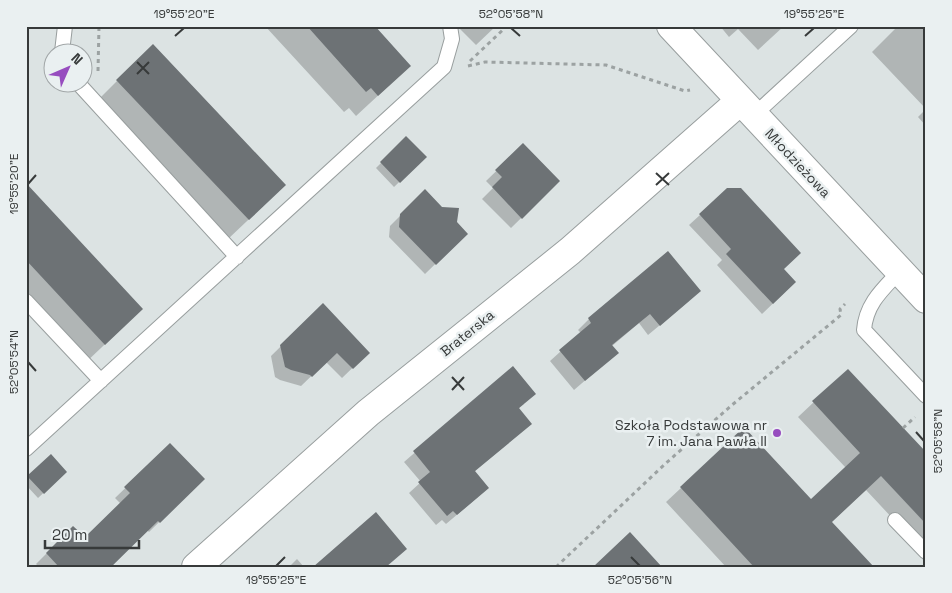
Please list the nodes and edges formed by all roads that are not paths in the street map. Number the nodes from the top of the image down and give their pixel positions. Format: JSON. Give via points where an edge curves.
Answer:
{"nodes":[{"id":1,"x":65,"y":26,"type":"edge"},
{"id":2,"x":450,"y":26,"type":"edge"},
{"id":3,"x":671,"y":26,"type":"edge"},
{"id":4,"x":850,"y":26,"type":"edge"},
{"id":5,"x":63,"y":42,"type":"edge"},
{"id":6,"x":86,"y":92,"type":"edge"},
{"id":7,"x":747,"y":108,"type":"junction"},
{"id":8,"x":237,"y":257,"type":"junction"},
{"id":9,"x":899,"y":272,"type":"junction"},
{"id":10,"x":926,"y":299,"type":"edge"},
{"id":11,"x":26,"y":301,"type":"edge"},
{"id":12,"x":101,"y":381,"type":"junction"},
{"id":13,"x":926,"y":396,"type":"edge"},
{"id":14,"x":26,"y":449,"type":"edge"},
{"id":15,"x":895,"y":520,"type":"dead end"},
{"id":16,"x":926,"y":552,"type":"edge"},
{"id":17,"x":196,"y":567,"type":"edge"}],
"edges":[{"from":1,"to":5,"type":"lane"},
{"from":2,"to":8,"type":"lane","via":[[452,39],[444,67]]},
{"from":3,"to":7,"type":"street","name":"Młodzieżowa"},
{"from":4,"to":7,"type":"lane"},
{"from":6,"to":8,"type":"lane"},
{"from":7,"to":9,"type":"street","name":"Młodzieżowa"},
{"from":7,"to":17,"type":"street","name":"Braterska","via":[[368,413]]},
{"from":8,"to":12,"type":"lane"},
{"from":9,"to":10,"type":"street","name":"Młodzieżowa"},
{"from":9,"to":13,"type":"lane","via":[[865,315],[864,330]]},
{"from":11,"to":12,"type":"lane"},
{"from":12,"to":14,"type":"lane"},
{"from":15,"to":16,"type":"lane"}]}
